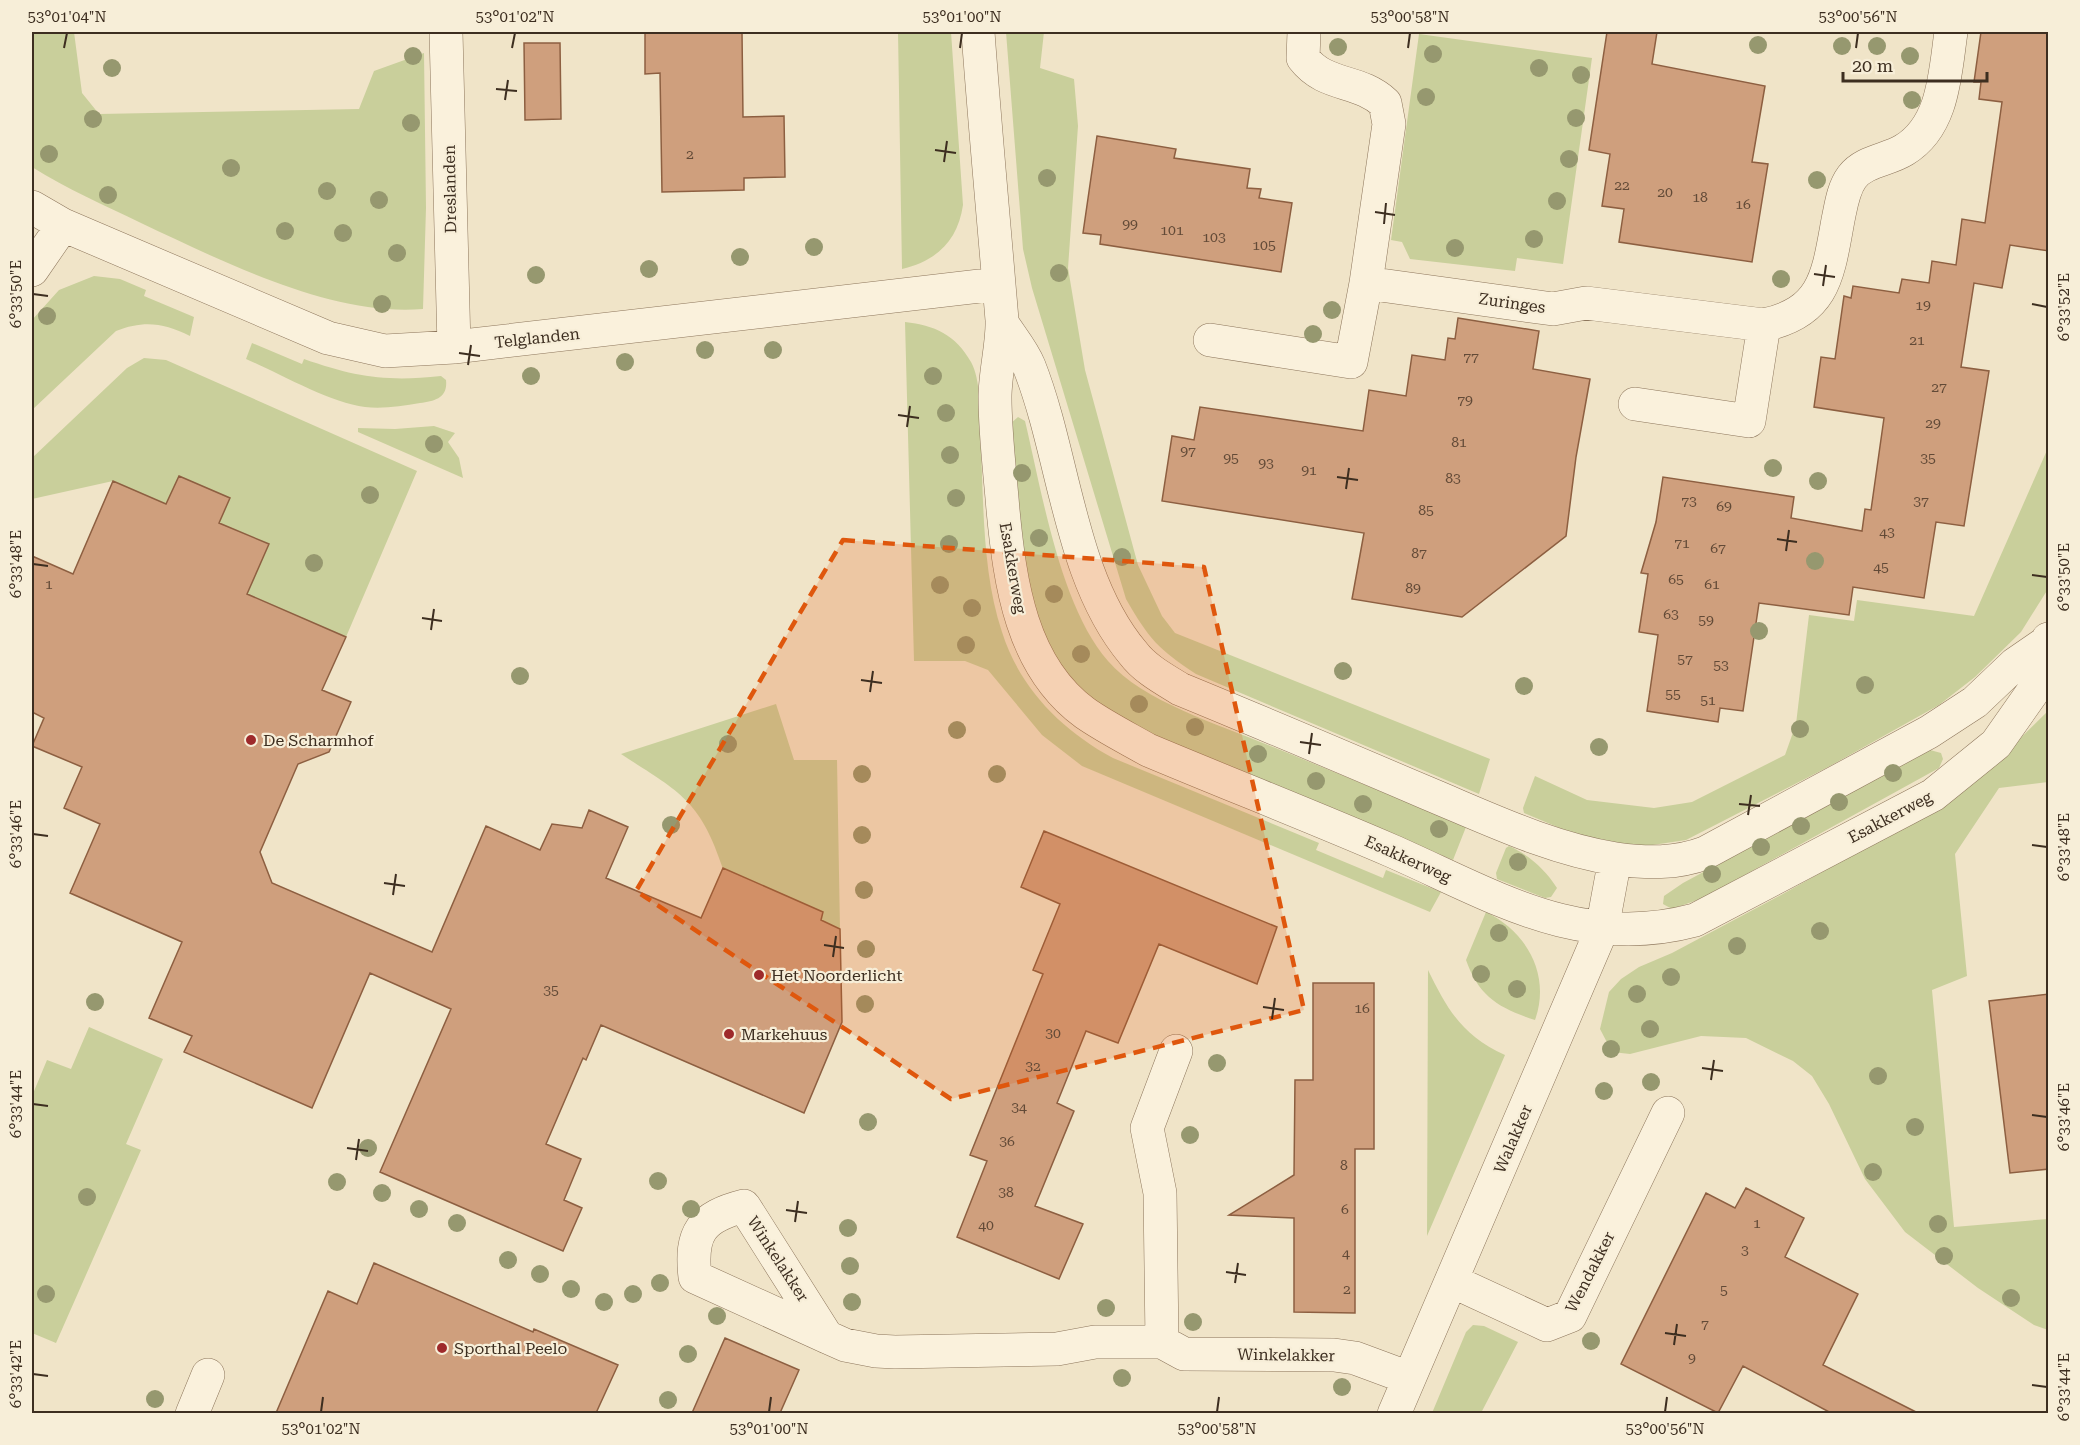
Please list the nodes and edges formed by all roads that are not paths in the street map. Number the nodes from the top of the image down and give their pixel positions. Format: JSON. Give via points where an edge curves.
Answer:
{"nodes":[{"id":1,"x":446,"y":32,"type":"edge"},
{"id":2,"x":978,"y":32,"type":"edge"},
{"id":3,"x":1304,"y":32,"type":"edge"},
{"id":4,"x":1951,"y":32,"type":"edge"},
{"id":5,"x":32,"y":207,"type":"edge"},
{"id":6,"x":63,"y":225,"type":"junction"},
{"id":7,"x":32,"y":270,"type":"edge"},
{"id":8,"x":1366,"y":283,"type":"junction"},
{"id":9,"x":997,"y":284,"type":"junction"},
{"id":10,"x":1002,"y":323,"type":"junction"},
{"id":11,"x":1764,"y":325,"type":"junction"},
{"id":12,"x":1210,"y":340,"type":"dead end"},
{"id":13,"x":454,"y":347,"type":"junction"},
{"id":14,"x":1635,"y":404,"type":"dead end"},
{"id":15,"x":2048,"y":641,"type":"edge"},
{"id":16,"x":1615,"y":859,"type":"junction"},
{"id":17,"x":1602,"y":929,"type":"junction"},
{"id":18,"x":1176,"y":1051,"type":"dead end"},
{"id":19,"x":1668,"y":1113,"type":"dead end"},
{"id":20,"x":1452,"y":1281,"type":"junction"},
{"id":21,"x":827,"y":1337,"type":"dead end"},
{"id":22,"x":1162,"y":1342,"type":"junction"},
{"id":23,"x":208,"y":1375,"type":"dead end"},
{"id":24,"x":1409,"y":1378,"type":"junction"},
{"id":25,"x":192,"y":1413,"type":"edge"},
{"id":26,"x":1394,"y":1413,"type":"edge"}],
"edges":[{"from":1,"to":13,"type":"street","name":"Dreslanden"},
{"from":2,"to":9,"type":"street","name":"Esakkerweg"},
{"from":3,"to":8,"type":"street","via":[[1303,58],[1313,71],[1327,79],[1361,87],[1384,103],[1389,124]]},
{"from":4,"to":11,"type":"street","name":"Zuringes","via":[[1940,100],[1924,133],[1904,151],[1853,175],[1841,205],[1830,263],[1812,303],[1787,320]]},
{"from":5,"to":6,"type":"street","name":"Telglanden"},
{"from":6,"to":7,"type":"street"},
{"from":6,"to":13,"type":"street","name":"Telglanden","via":[[328,338],[385,351]]},
{"from":8,"to":11,"type":"street","name":"Zuringes","via":[[1553,309],[1586,303]]},
{"from":8,"to":12,"type":"street","via":[[1351,362]]},
{"from":9,"to":10,"type":"street","name":"Esakkerweg"},
{"from":9,"to":13,"type":"street","name":"Telglanden"},
{"from":10,"to":16,"type":"street","name":"Esakkerweg","via":[[1028,363],[1035,383],[1089,574],[1133,654],[1154,673],[1191,693],[1482,816]]},
{"from":10,"to":17,"type":"street","name":"Esakkerweg","via":[[995,412],[1006,545],[1017,609],[1035,653],[1056,683],[1084,712],[1148,750],[1508,903],[1557,920]]},
{"from":11,"to":14,"type":"street","via":[[1749,421]]},
{"from":15,"to":16,"type":"street","name":"Esakkerweg","via":[[2015,664],[1975,702],[1929,732],[1705,853],[1654,863]]},
{"from":15,"to":17,"type":"street","name":"Esakkerweg","via":[[2041,680],[1996,744],[1933,795],[1695,920],[1655,930]]},
{"from":16,"to":17,"type":"street","name":"Walakker"},
{"from":17,"to":20,"type":"street","name":"Walakker"},
{"from":18,"to":22,"type":"street","via":[[1147,1128],[1160,1193]]},
{"from":19,"to":20,"type":"street","name":"Wendakker","via":[[1570,1316],[1546,1325]]},
{"from":20,"to":24,"type":"street","name":"Walakker"},
{"from":21,"to":22,"type":"street","name":"Winkelakker","via":[[876,1352],[1057,1349],[1095,1342]]},
{"from":22,"to":24,"type":"street","name":"Winkelakker","via":[[1184,1354],[1355,1358]]},
{"from":23,"to":25,"type":"street"},
{"from":24,"to":26,"type":"street","name":"Walakker"}]}
